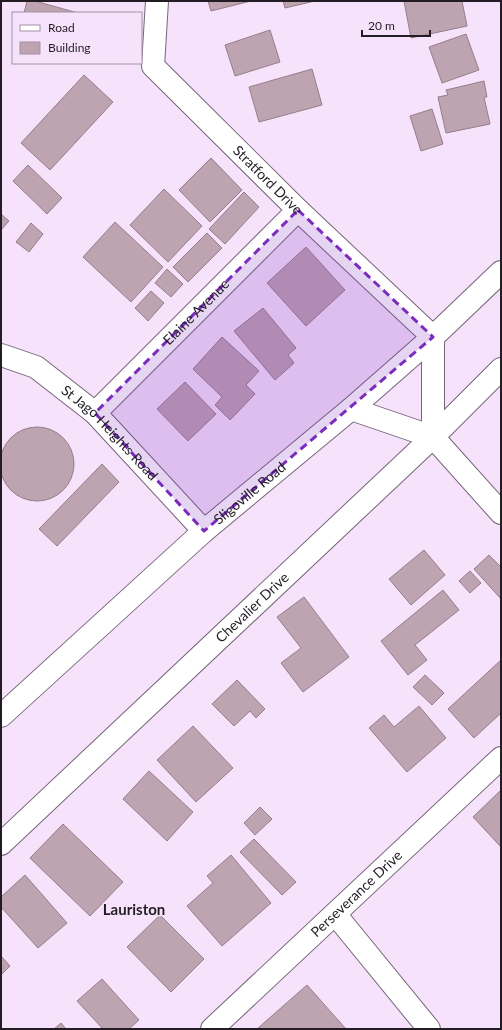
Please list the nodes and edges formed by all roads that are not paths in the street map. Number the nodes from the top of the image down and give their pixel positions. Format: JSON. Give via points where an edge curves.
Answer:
{"nodes":[{"id":1,"x":157,"y":1,"type":"edge"},
{"id":2,"x":298,"y":210,"type":"junction"},
{"id":3,"x":501,"y":272,"type":"edge"},
{"id":4,"x":433,"y":337,"type":"junction"},
{"id":5,"x":1,"y":355,"type":"edge"},
{"id":6,"x":501,"y":369,"type":"edge"},
{"id":7,"x":351,"y":410,"type":"junction"},
{"id":8,"x":95,"y":413,"type":"junction"},
{"id":9,"x":433,"y":437,"type":"junction"},
{"id":10,"x":501,"y":513,"type":"edge"},
{"id":11,"x":204,"y":531,"type":"junction"},
{"id":12,"x":1,"y":716,"type":"edge"},
{"id":13,"x":501,"y":758,"type":"edge"},
{"id":14,"x":1,"y":844,"type":"edge"},
{"id":15,"x":335,"y":914,"type":"junction"},
{"id":16,"x":212,"y":1029,"type":"edge"},
{"id":17,"x":429,"y":1029,"type":"edge"}],
"edges":[{"from":1,"to":2,"type":"street","name":"Stratford Drive","via":[[153,66]]},
{"from":2,"to":4,"type":"street","name":"Stratford Drive"},
{"from":2,"to":8,"type":"street","name":"Elaine Avenue"},
{"from":3,"to":4,"type":"street","name":"Sligoville Road"},
{"from":4,"to":7,"type":"street","name":"Sligoville Road"},
{"from":4,"to":9,"type":"street"},
{"from":5,"to":8,"type":"street","name":"St Jago Heights Road","via":[[36,367]]},
{"from":6,"to":9,"type":"street","name":"Chevalier Drive"},
{"from":7,"to":9,"type":"street"},
{"from":7,"to":11,"type":"street","name":"Sligoville Road"},
{"from":8,"to":11,"type":"street","name":"St Jago Heights Road"},
{"from":9,"to":10,"type":"street"},
{"from":9,"to":14,"type":"street","name":"Chevalier Drive"},
{"from":11,"to":12,"type":"street","name":"Sligoville Road"},
{"from":13,"to":15,"type":"street","name":"Perseverance Drive"},
{"from":15,"to":16,"type":"street","name":"Perseverance Drive"},
{"from":15,"to":17,"type":"street"}]}
